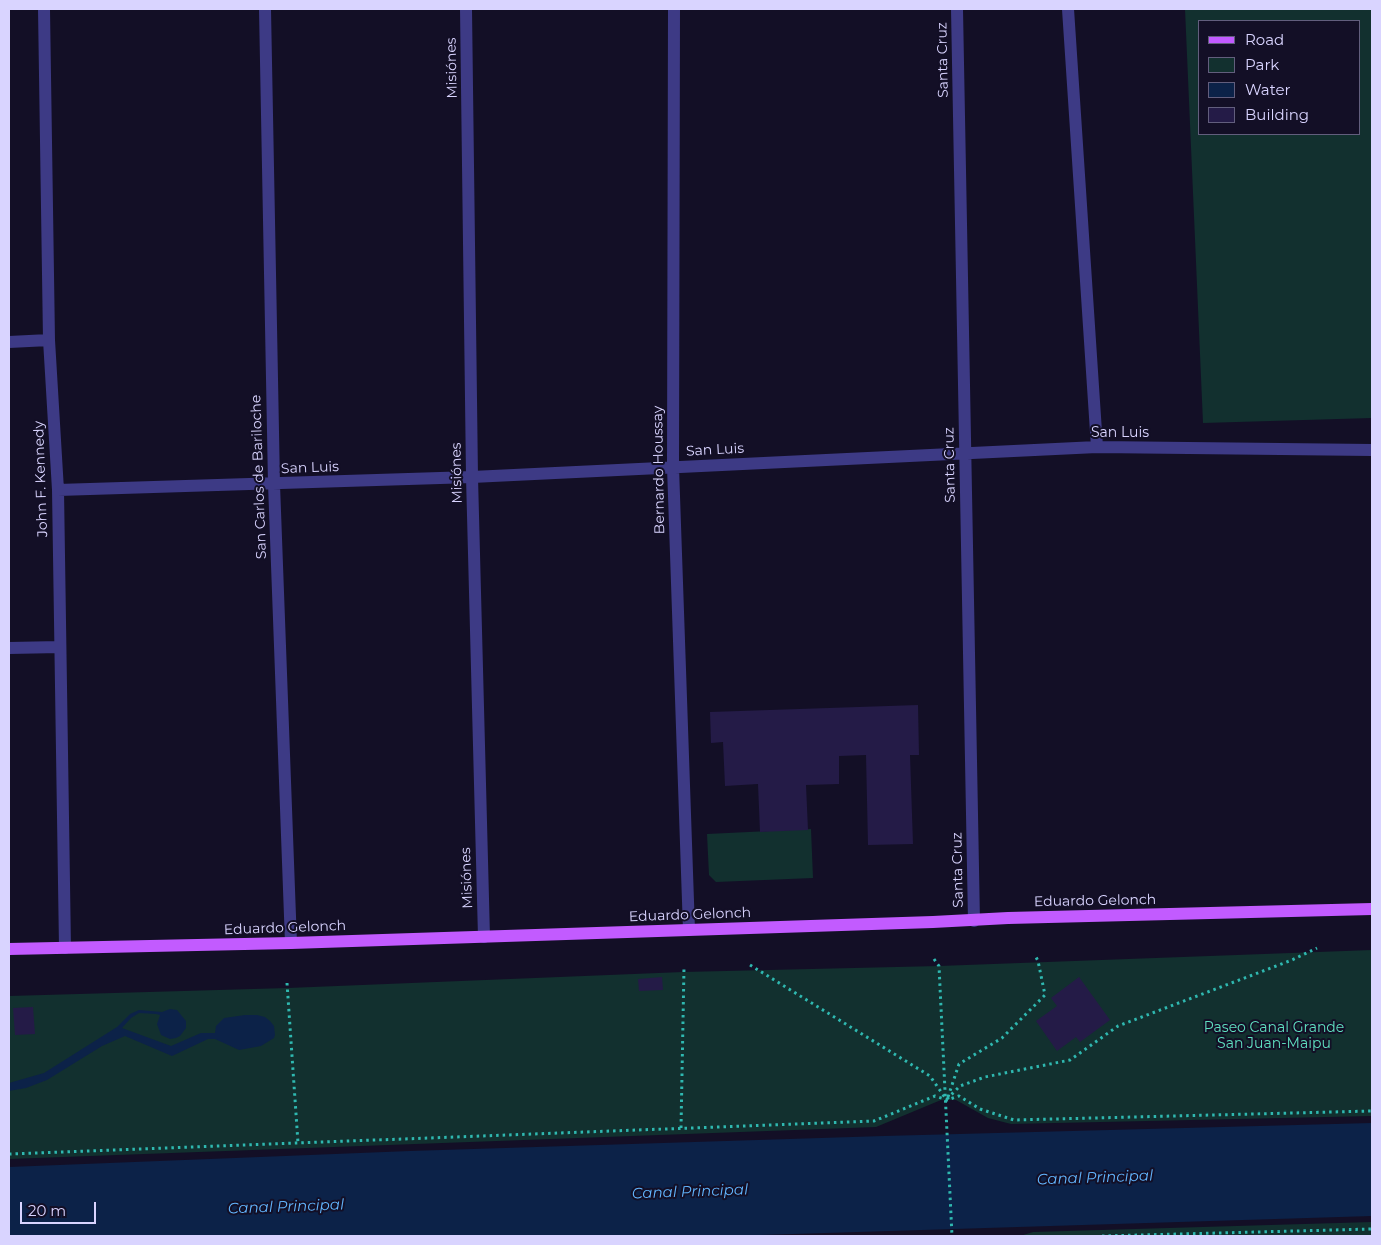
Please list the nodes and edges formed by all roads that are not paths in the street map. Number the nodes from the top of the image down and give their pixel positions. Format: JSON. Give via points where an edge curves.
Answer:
{"nodes":[{"id":1,"x":44,"y":9,"type":"edge"},
{"id":2,"x":265,"y":9,"type":"edge"},
{"id":3,"x":466,"y":9,"type":"edge"},
{"id":4,"x":674,"y":9,"type":"edge"},
{"id":5,"x":957,"y":9,"type":"edge"},
{"id":6,"x":1068,"y":9,"type":"edge"},
{"id":7,"x":49,"y":340,"type":"junction"},
{"id":8,"x":9,"y":342,"type":"edge"},
{"id":9,"x":1097,"y":448,"type":"junction"},
{"id":10,"x":1372,"y":450,"type":"edge"},
{"id":11,"x":965,"y":454,"type":"junction"},
{"id":12,"x":673,"y":467,"type":"junction"},
{"id":13,"x":472,"y":477,"type":"junction"},
{"id":14,"x":274,"y":484,"type":"junction"},
{"id":15,"x":58,"y":490,"type":"junction"},
{"id":16,"x":60,"y":646,"type":"junction"},
{"id":17,"x":9,"y":648,"type":"edge"},
{"id":18,"x":1372,"y":909,"type":"edge"},
{"id":19,"x":974,"y":921,"type":"junction"},
{"id":20,"x":689,"y":930,"type":"junction"},
{"id":21,"x":484,"y":937,"type":"junction"},
{"id":22,"x":290,"y":943,"type":"junction"},
{"id":23,"x":65,"y":948,"type":"junction"},
{"id":24,"x":9,"y":949,"type":"edge"}],
"edges":[{"from":1,"to":7,"type":"street","name":"John F. Kennedy"},
{"from":2,"to":14,"type":"street","name":"San Carlos de Bariloche"},
{"from":3,"to":13,"type":"street","name":"Misiónes"},
{"from":4,"to":12,"type":"street","name":"Bernardo Houssay"},
{"from":5,"to":11,"type":"street","name":"Santa Cruz"},
{"from":6,"to":9,"type":"street"},
{"from":7,"to":8,"type":"street"},
{"from":7,"to":15,"type":"street","name":"John F. Kennedy"},
{"from":9,"to":10,"type":"street","name":"San Luis"},
{"from":9,"to":11,"type":"street","name":"San Luis"},
{"from":11,"to":12,"type":"street","name":"San Luis"},
{"from":11,"to":19,"type":"street","name":"Santa Cruz"},
{"from":12,"to":13,"type":"street","name":"San Luis"},
{"from":12,"to":20,"type":"street","name":"Bernardo Houssay"},
{"from":13,"to":14,"type":"street","name":"San Luis"},
{"from":13,"to":21,"type":"street","name":"Misiónes"},
{"from":14,"to":15,"type":"street","name":"San Luis"},
{"from":14,"to":22,"type":"street","name":"San Carlos de Bariloche"},
{"from":15,"to":16,"type":"street","name":"John F. Kennedy"},
{"from":16,"to":17,"type":"street"},
{"from":16,"to":23,"type":"street","name":"John F. Kennedy"},
{"from":18,"to":19,"type":"main road","name":"Eduardo Gelonch"},
{"from":19,"to":20,"type":"main road","name":"Eduardo Gelonch"},
{"from":20,"to":21,"type":"main road","name":"Eduardo Gelonch"},
{"from":21,"to":22,"type":"main road","name":"Eduardo Gelonch"},
{"from":22,"to":23,"type":"main road","name":"Eduardo Gelonch"},
{"from":23,"to":24,"type":"main road","name":"Eduardo Gelonch"}]}
